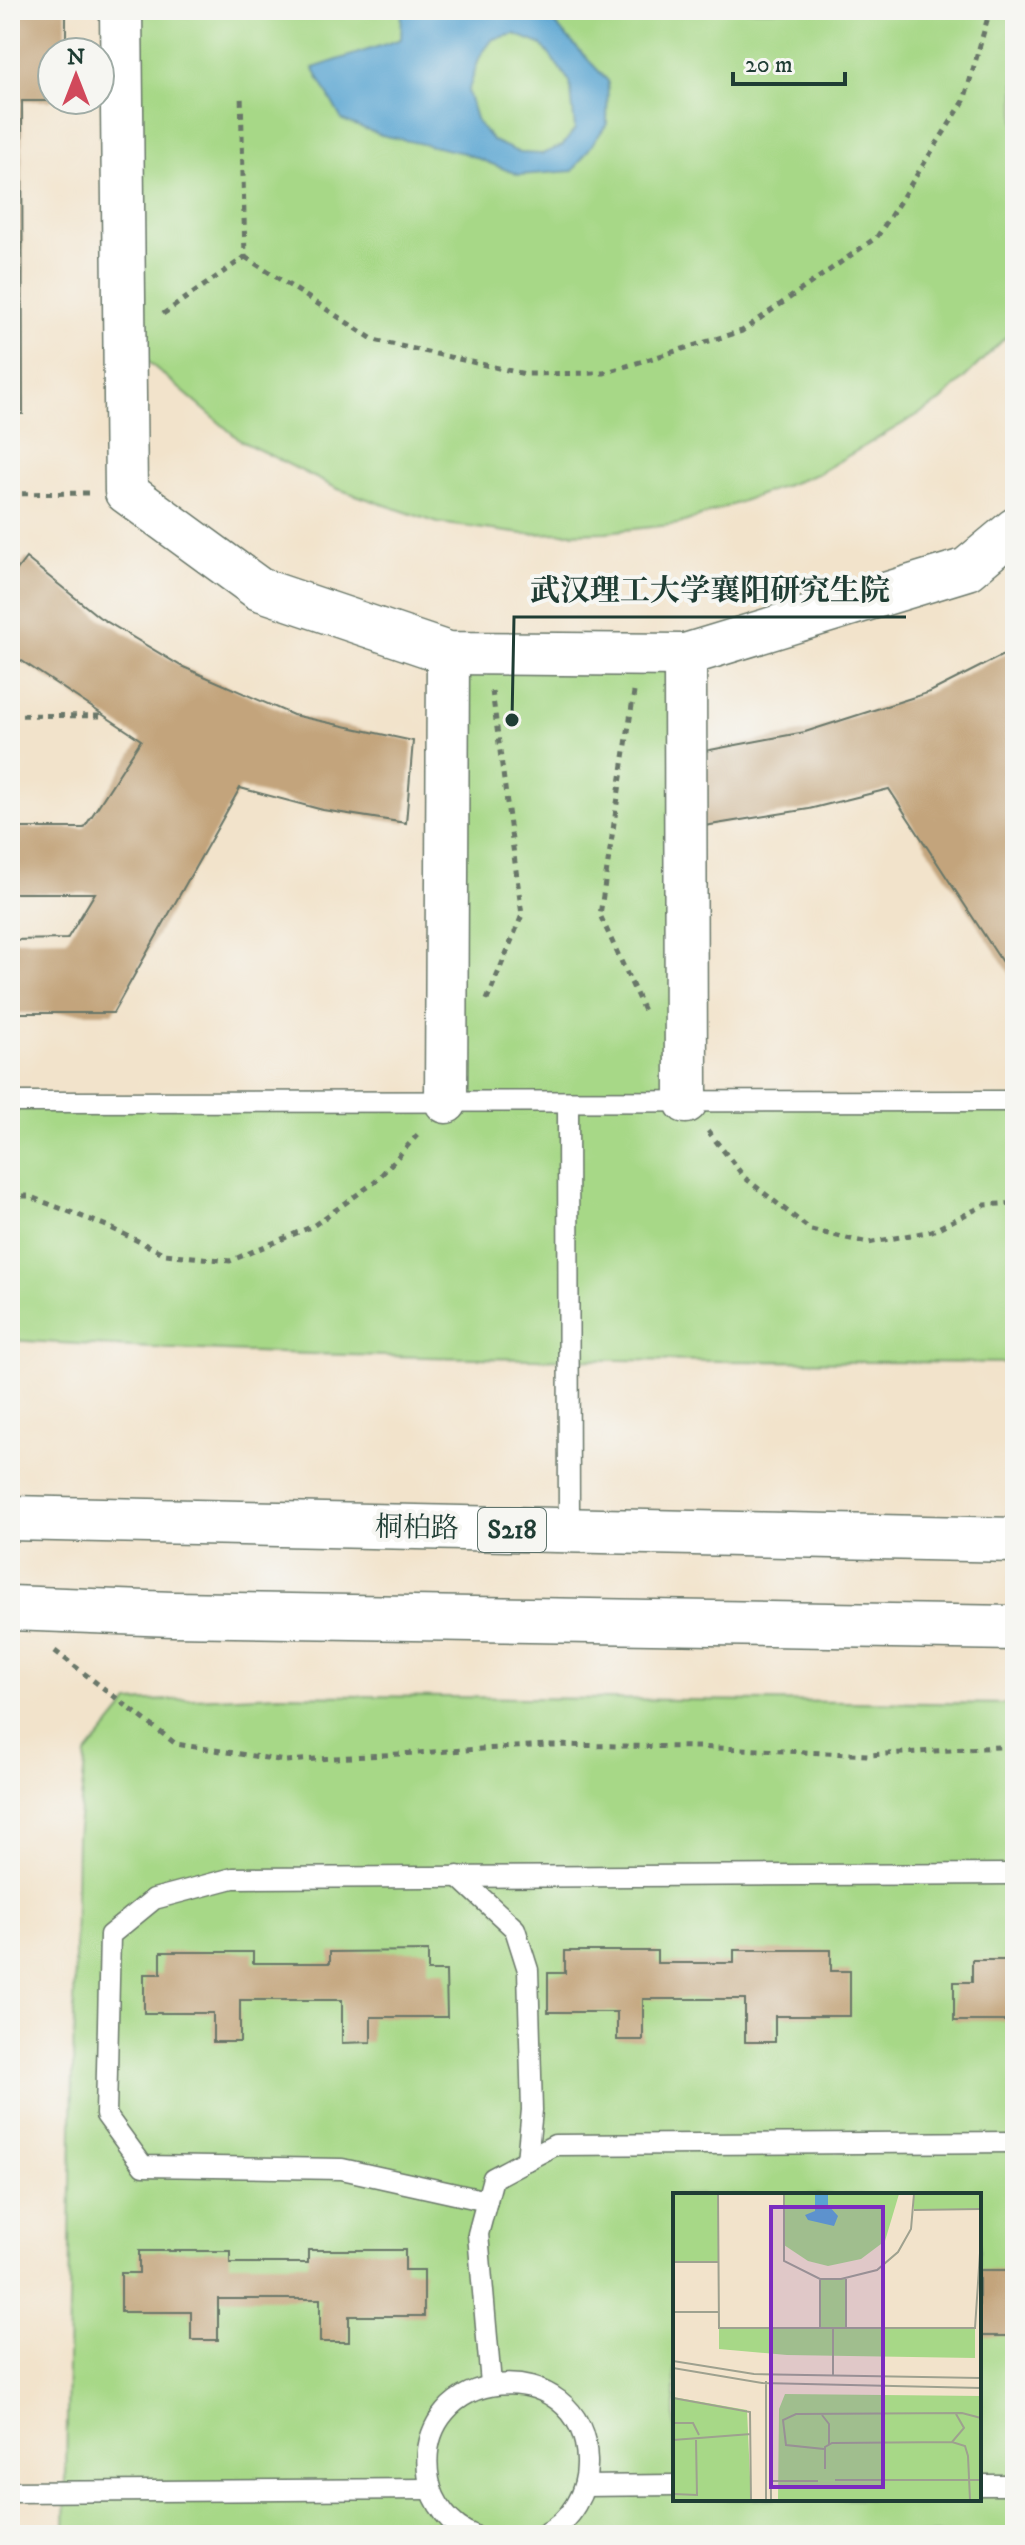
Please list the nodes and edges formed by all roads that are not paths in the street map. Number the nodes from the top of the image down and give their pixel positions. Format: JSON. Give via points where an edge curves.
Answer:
{"nodes":[{"id":1,"x":121,"y":10,"type":"edge"},
{"id":2,"x":1015,"y":529,"type":"edge"},
{"id":3,"x":467,"y":654,"type":"junction"},
{"id":4,"x":685,"y":655,"type":"junction"},
{"id":5,"x":1015,"y":1101,"type":"edge"},
{"id":6,"x":10,"y":1102,"type":"edge"},
{"id":7,"x":446,"y":1102,"type":"junction"},
{"id":8,"x":568,"y":1102,"type":"junction"},
{"id":9,"x":686,"y":1102,"type":"junction"},
{"id":10,"x":10,"y":1518,"type":"edge"},
{"id":11,"x":569,"y":1531,"type":"junction"},
{"id":12,"x":1015,"y":1540,"type":"edge"},
{"id":13,"x":10,"y":1608,"type":"edge"},
{"id":14,"x":1015,"y":1628,"type":"edge"},
{"id":15,"x":1015,"y":1874,"type":"edge"},
{"id":16,"x":458,"y":1876,"type":"junction"},
{"id":17,"x":1015,"y":2142,"type":"edge"},
{"id":18,"x":527,"y":2160,"type":"junction"},
{"id":19,"x":487,"y":2201,"type":"junction"},
{"id":20,"x":491,"y":2384,"type":"junction"},
{"id":21,"x":673,"y":2485,"type":"edge"},
{"id":22,"x":981,"y":2485,"type":"edge"},
{"id":23,"x":1015,"y":2485,"type":"edge"},
{"id":24,"x":584,"y":2486,"type":"junction"},
{"id":25,"x":431,"y":2489,"type":"junction"},
{"id":26,"x":10,"y":2492,"type":"edge"},
{"id":27,"x":473,"y":2535,"type":"edge"},
{"id":28,"x":543,"y":2535,"type":"edge"}],
"edges":[{"from":1,"to":3,"type":"street","via":[[126,492],[259,589]]},
{"from":2,"to":4,"type":"street","via":[[967,569]]},
{"from":3,"to":4,"type":"street"},
{"from":3,"to":7,"type":"street"},
{"from":4,"to":9,"type":"street"},
{"from":5,"to":9,"type":"lane"},
{"from":6,"to":7,"type":"lane"},
{"from":7,"to":8,"type":"lane"},
{"from":8,"to":9,"type":"lane"},
{"from":8,"to":11,"type":"lane"},
{"from":10,"to":11,"type":"main road","name":"桐柏路","number":"S218"},
{"from":11,"to":12,"type":"main road","name":"桐柏路","number":"S218"},
{"from":13,"to":14,"type":"main road"},
{"from":15,"to":16,"type":"lane"},
{"from":16,"to":18,"type":"lane","via":[[515,1929],[528,1970],[532,2110]]},
{"from":16,"to":19,"type":"lane","via":[[233,1878],[154,1899],[110,1935],[106,2115],[143,2166],[342,2169]]},
{"from":17,"to":18,"type":"lane","via":[[555,2145]]},
{"from":18,"to":19,"type":"lane","via":[[493,2178]]},
{"from":19,"to":20,"type":"lane","via":[[478,2234]]},
{"from":20,"to":24,"type":"lane","via":[[541,2390],[562,2404],[578,2424],[587,2448]]},
{"from":20,"to":25,"type":"lane","via":[[467,2393],[446,2410],[431,2435],[426,2462]]},
{"from":21,"to":24,"type":"lane"},
{"from":22,"to":23,"type":"lane"},
{"from":24,"to":28,"type":"lane","via":[[566,2518]]},
{"from":25,"to":26,"type":"lane"},
{"from":25,"to":27,"type":"lane","via":[[444,2513]]}]}
